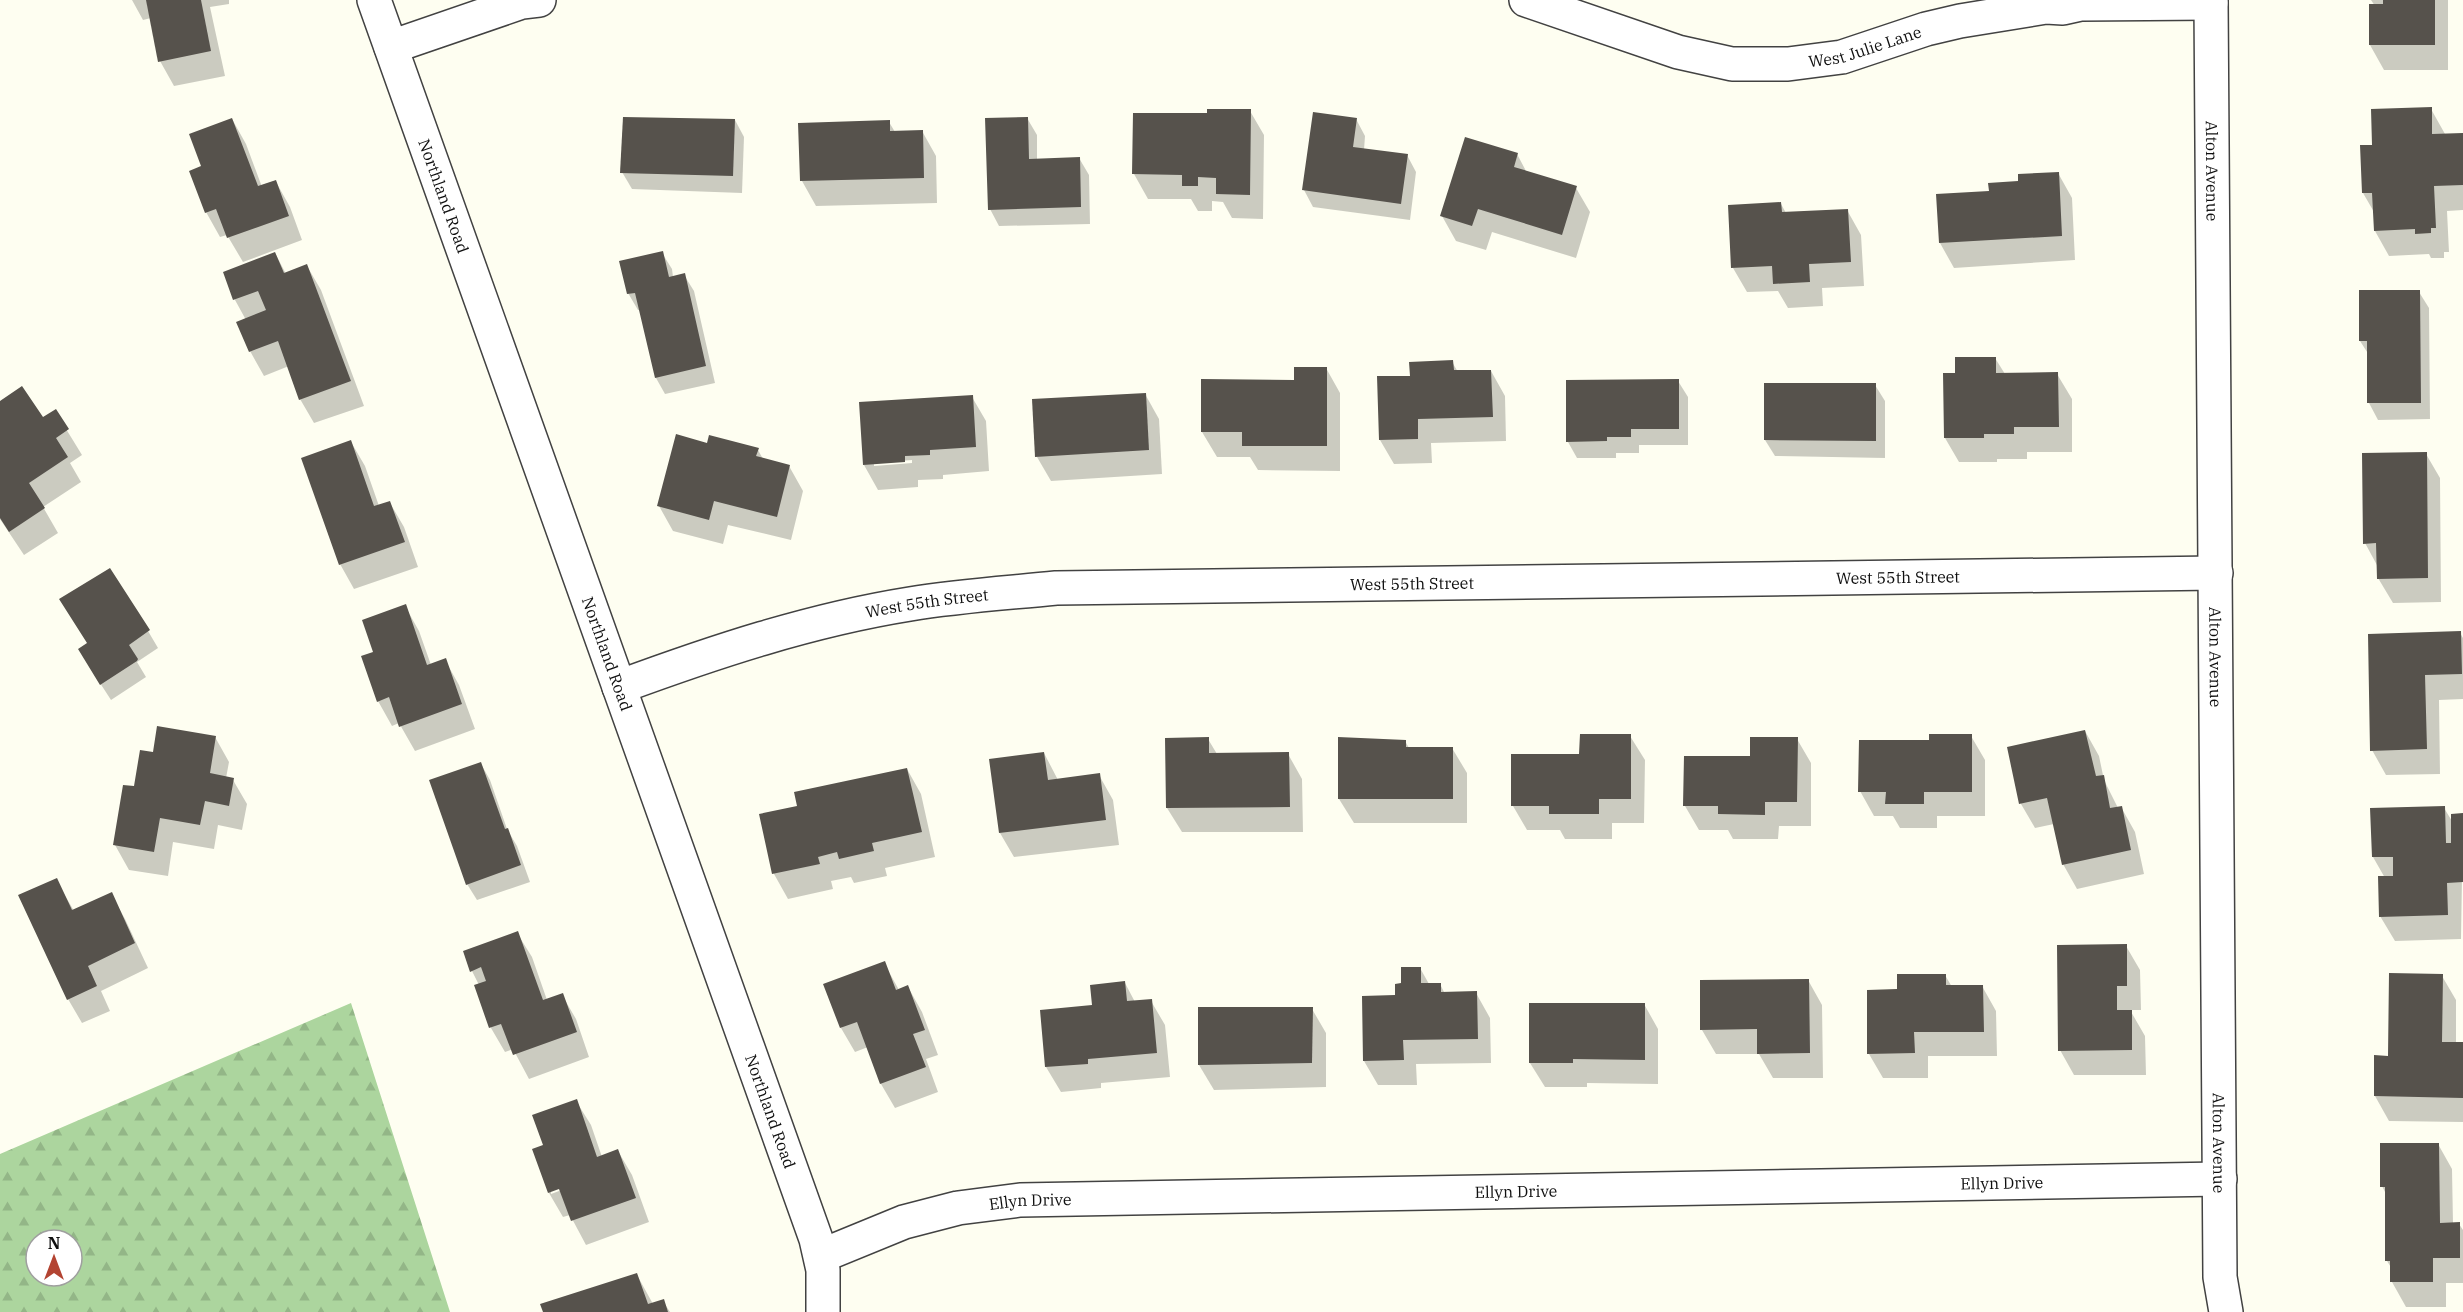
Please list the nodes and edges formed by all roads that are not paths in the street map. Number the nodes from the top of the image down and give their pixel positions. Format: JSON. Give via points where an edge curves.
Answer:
{"nodes":[{"id":1,"x":374,"y":0,"type":"edge"},
{"id":2,"x":539,"y":0,"type":"edge"},
{"id":3,"x":1526,"y":0,"type":"edge"},
{"id":4,"x":2211,"y":2,"type":"edge"},
{"id":5,"x":391,"y":47,"type":"junction"},
{"id":6,"x":2216,"y":573,"type":"junction"},
{"id":7,"x":619,"y":687,"type":"junction"},
{"id":8,"x":2220,"y":1179,"type":"junction"},
{"id":9,"x":821,"y":1256,"type":"junction"},
{"id":10,"x":823,"y":1312,"type":"edge"},
{"id":11,"x":2226,"y":1312,"type":"edge"}],
"edges":[{"from":1,"to":5,"type":"street","name":"Northland Road"},
{"from":2,"to":5,"type":"street","via":[[522,2]]},
{"from":3,"to":4,"type":"street","name":"West Julie Lane","via":[[1678,52],[1732,64],[1788,64],[1842,57],[1926,29],[2046,7]]},
{"from":4,"to":6,"type":"street","name":"Alton Avenue"},
{"from":5,"to":7,"type":"street","name":"Northland Road"},
{"from":6,"to":7,"type":"street","name":"West 55th Street","via":[[1056,588],[920,602],[854,615],[783,632]]},
{"from":6,"to":8,"type":"street","name":"Alton Avenue"},
{"from":7,"to":9,"type":"street","name":"Northland Road"},
{"from":8,"to":9,"type":"street","name":"Ellyn Drive","via":[[1020,1200],[958,1208],[904,1222]]},
{"from":8,"to":11,"type":"street","name":"Alton Avenue","via":[[2220,1277]]},
{"from":9,"to":10,"type":"street","name":"Northland Road"}]}
